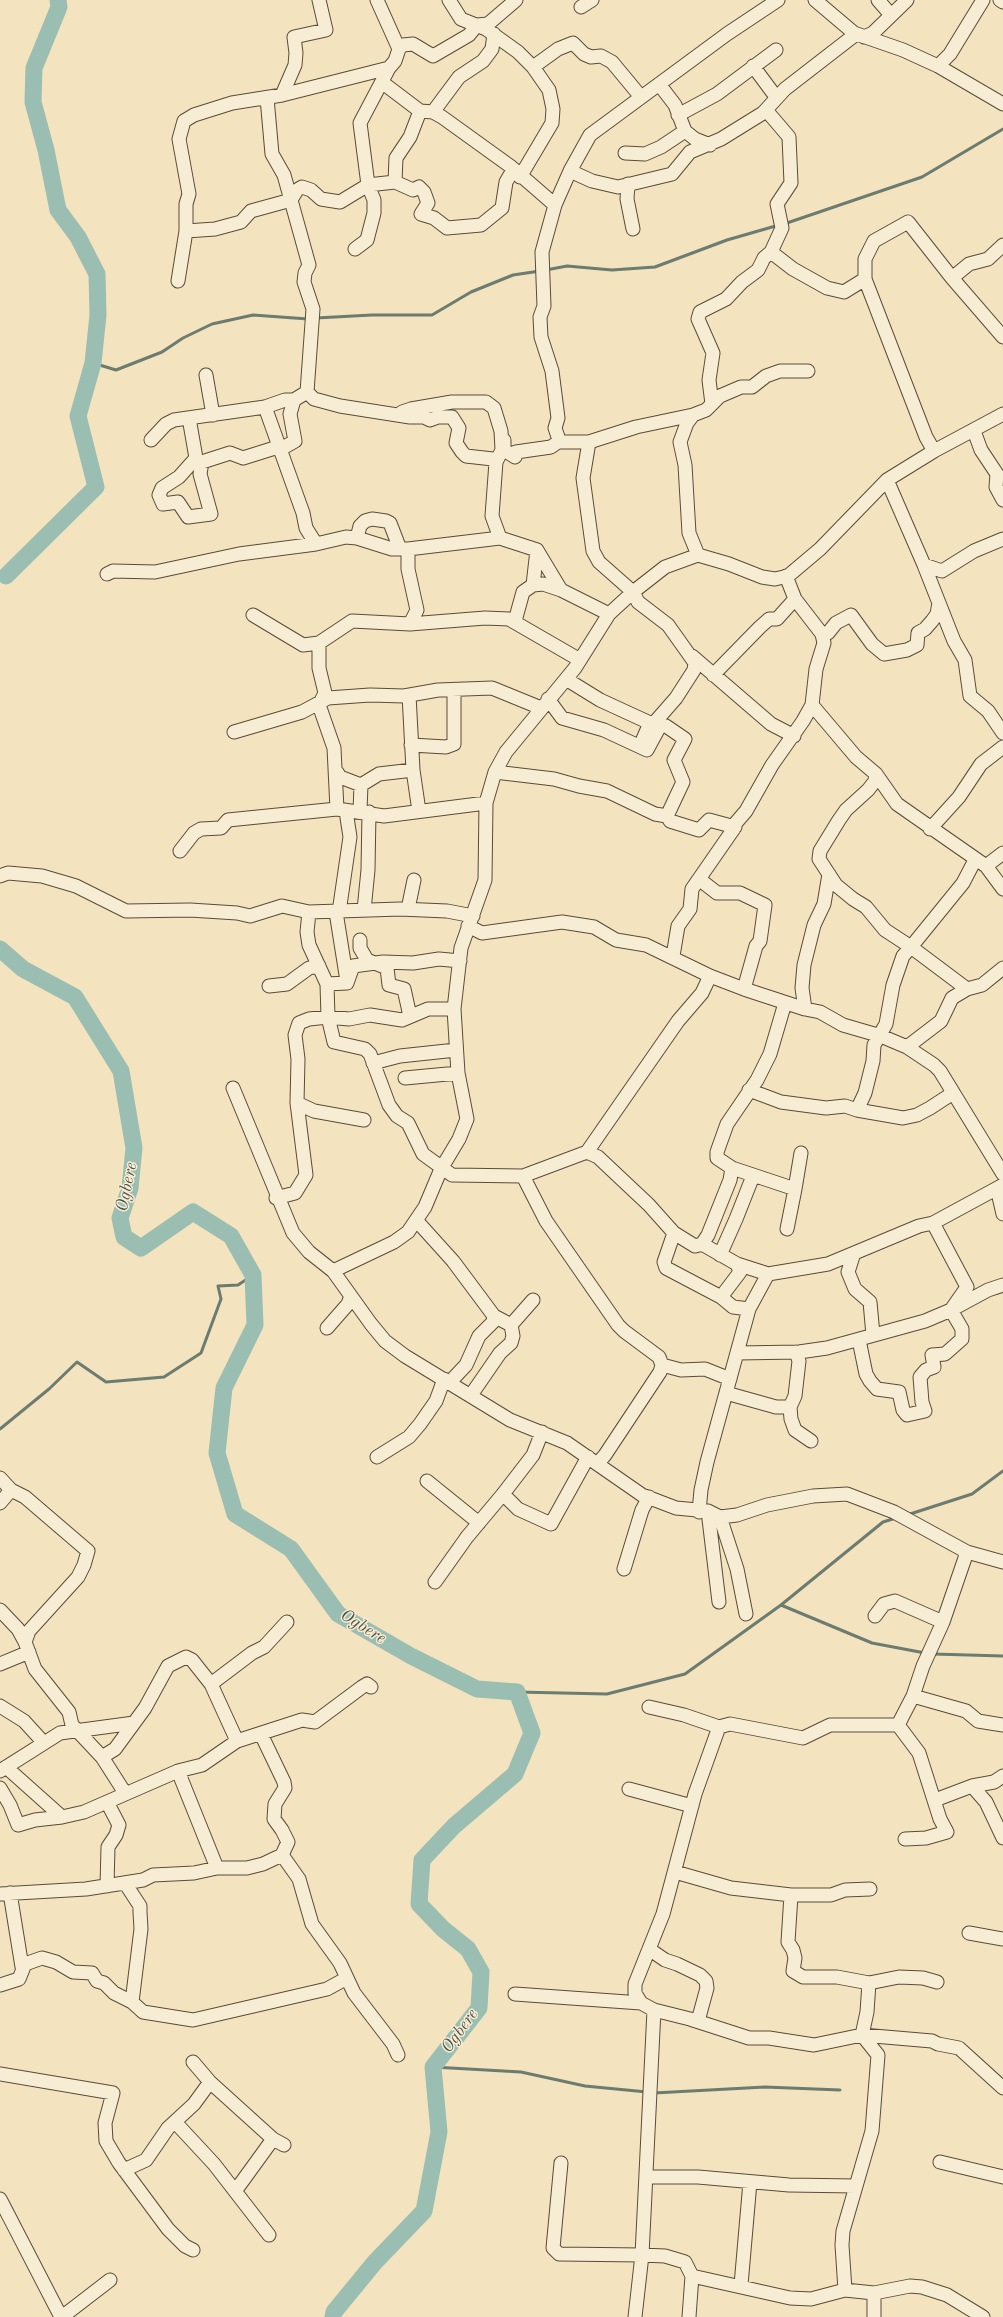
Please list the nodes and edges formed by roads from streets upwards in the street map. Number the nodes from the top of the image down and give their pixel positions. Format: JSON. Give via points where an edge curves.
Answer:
{"nodes":[{"id":1,"x":319,"y":0,"type":"edge"},
{"id":2,"x":377,"y":0,"type":"edge"},
{"id":3,"x":449,"y":0,"type":"edge"},
{"id":4,"x":516,"y":0,"type":"edge"},
{"id":5,"x":592,"y":0,"type":"edge"},
{"id":6,"x":778,"y":0,"type":"edge"},
{"id":7,"x":815,"y":0,"type":"edge"},
{"id":8,"x":878,"y":0,"type":"edge"},
{"id":9,"x":907,"y":0,"type":"edge"},
{"id":10,"x":983,"y":0,"type":"edge"},
{"id":11,"x":1000,"y":0,"type":"edge"},
{"id":12,"x":1003,"y":2,"type":"edge"},
{"id":13,"x":581,"y":7,"type":"dead end"},
{"id":14,"x":891,"y":15,"type":"junction"},
{"id":15,"x":497,"y":16,"type":"junction"},
{"id":16,"x":477,"y":25,"type":"junction"},
{"id":17,"x":495,"y":34,"type":"junction"},
{"id":18,"x":860,"y":36,"type":"junction"},
{"id":19,"x":399,"y":49,"type":"junction"},
{"id":20,"x":776,"y":50,"type":"dead end"},
{"id":21,"x":753,"y":66,"type":"junction"},
{"id":22,"x":938,"y":66,"type":"junction"},
{"id":23,"x":533,"y":67,"type":"junction"},
{"id":24,"x":389,"y":68,"type":"junction"},
{"id":25,"x":383,"y":83,"type":"junction"},
{"id":26,"x":659,"y":84,"type":"junction"},
{"id":27,"x":282,"y":95,"type":"junction"},
{"id":28,"x":641,"y":97,"type":"junction"},
{"id":29,"x":776,"y":97,"type":"junction"},
{"id":30,"x":267,"y":98,"type":"junction"},
{"id":31,"x":1003,"y":104,"type":"edge"},
{"id":32,"x":766,"y":110,"type":"junction"},
{"id":33,"x":420,"y":111,"type":"junction"},
{"id":34,"x":433,"y":112,"type":"junction"},
{"id":35,"x":678,"y":115,"type":"junction"},
{"id":36,"x":685,"y":131,"type":"junction"},
{"id":37,"x":710,"y":145,"type":"junction"},
{"id":38,"x":625,"y":153,"type":"dead end"},
{"id":39,"x":570,"y":171,"type":"junction"},
{"id":40,"x":516,"y":173,"type":"junction"},
{"id":41,"x":651,"y":179,"type":"junction"},
{"id":42,"x":395,"y":182,"type":"junction"},
{"id":43,"x":628,"y":184,"type":"junction"},
{"id":44,"x":368,"y":185,"type":"junction"},
{"id":45,"x":627,"y":199,"type":"junction"},
{"id":46,"x":291,"y":200,"type":"junction"},
{"id":47,"x":554,"y":205,"type":"junction"},
{"id":48,"x":633,"y":229,"type":"dead end"},
{"id":49,"x":186,"y":231,"type":"junction"},
{"id":50,"x":1003,"y":245,"type":"edge"},
{"id":51,"x":355,"y":248,"type":"dead end"},
{"id":52,"x":771,"y":252,"type":"junction"},
{"id":53,"x":952,"y":278,"type":"junction"},
{"id":54,"x":865,"y":279,"type":"junction"},
{"id":55,"x":178,"y":281,"type":"dead end"},
{"id":56,"x":1003,"y":337,"type":"edge"},
{"id":57,"x":808,"y":371,"type":"dead end"},
{"id":58,"x":206,"y":375,"type":"dead end"},
{"id":59,"x":307,"y":392,"type":"junction"},
{"id":60,"x":294,"y":400,"type":"junction"},
{"id":61,"x":712,"y":404,"type":"junction"},
{"id":62,"x":265,"y":407,"type":"junction"},
{"id":63,"x":396,"y":414,"type":"junction"},
{"id":64,"x":1003,"y":414,"type":"edge"},
{"id":65,"x":693,"y":415,"type":"junction"},
{"id":66,"x":213,"y":416,"type":"junction"},
{"id":67,"x":189,"y":418,"type":"junction"},
{"id":68,"x":501,"y":431,"type":"junction"},
{"id":69,"x":974,"y":431,"type":"junction"},
{"id":70,"x":151,"y":440,"type":"dead end"},
{"id":71,"x":558,"y":442,"type":"junction"},
{"id":72,"x":589,"y":442,"type":"junction"},
{"id":73,"x":279,"y":449,"type":"junction"},
{"id":74,"x":934,"y":451,"type":"junction"},
{"id":75,"x":496,"y":462,"type":"junction"},
{"id":76,"x":887,"y":480,"type":"junction"},
{"id":77,"x":1003,"y":500,"type":"edge"},
{"id":78,"x":357,"y":538,"type":"junction"},
{"id":79,"x":500,"y":538,"type":"junction"},
{"id":80,"x":1003,"y":539,"type":"edge"},
{"id":81,"x":316,"y":544,"type":"junction"},
{"id":82,"x":404,"y":549,"type":"junction"},
{"id":83,"x":537,"y":550,"type":"junction"},
{"id":84,"x":698,"y":555,"type":"junction"},
{"id":85,"x":924,"y":565,"type":"junction"},
{"id":86,"x":107,"y":574,"type":"dead end"},
{"id":87,"x":786,"y":576,"type":"junction"},
{"id":88,"x":533,"y":585,"type":"junction"},
{"id":89,"x":561,"y":590,"type":"junction"},
{"id":90,"x":633,"y":592,"type":"junction"},
{"id":91,"x":795,"y":599,"type":"junction"},
{"id":92,"x":939,"y":602,"type":"junction"},
{"id":93,"x":609,"y":614,"type":"junction"},
{"id":94,"x":253,"y":615,"type":"dead end"},
{"id":95,"x":515,"y":621,"type":"junction"},
{"id":96,"x":410,"y":624,"type":"junction"},
{"id":97,"x":822,"y":634,"type":"junction"},
{"id":98,"x":318,"y":643,"type":"junction"},
{"id":99,"x":692,"y":656,"type":"junction"},
{"id":100,"x":580,"y":660,"type":"junction"},
{"id":101,"x":713,"y":675,"type":"junction"},
{"id":102,"x":566,"y":679,"type":"junction"},
{"id":103,"x":454,"y":691,"type":"junction"},
{"id":104,"x":409,"y":696,"type":"junction"},
{"id":105,"x":324,"y":698,"type":"junction"},
{"id":106,"x":544,"y":703,"type":"junction"},
{"id":107,"x":812,"y":705,"type":"junction"},
{"id":108,"x":650,"y":723,"type":"junction"},
{"id":109,"x":234,"y":732,"type":"dead end"},
{"id":110,"x":1003,"y":734,"type":"edge"},
{"id":111,"x":794,"y":736,"type":"junction"},
{"id":112,"x":410,"y":744,"type":"junction"},
{"id":113,"x":640,"y":746,"type":"junction"},
{"id":114,"x":1003,"y":747,"type":"edge"},
{"id":115,"x":413,"y":770,"type":"junction"},
{"id":116,"x":337,"y":772,"type":"junction"},
{"id":117,"x":495,"y":772,"type":"junction"},
{"id":118,"x":876,"y":774,"type":"junction"},
{"id":119,"x":361,"y":785,"type":"junction"},
{"id":120,"x":486,"y":803,"type":"junction"},
{"id":121,"x":341,"y":810,"type":"junction"},
{"id":122,"x":419,"y":811,"type":"junction"},
{"id":123,"x":364,"y":812,"type":"junction"},
{"id":124,"x":667,"y":816,"type":"junction"},
{"id":125,"x":735,"y":828,"type":"junction"},
{"id":126,"x":930,"y":829,"type":"junction"},
{"id":127,"x":180,"y":851,"type":"dead end"},
{"id":128,"x":1003,"y":853,"type":"edge"},
{"id":129,"x":980,"y":863,"type":"junction"},
{"id":130,"x":829,"y":874,"type":"junction"},
{"id":131,"x":0,"y":876,"type":"edge"},
{"id":132,"x":699,"y":879,"type":"junction"},
{"id":133,"x":414,"y":880,"type":"dead end"},
{"id":134,"x":1003,"y":889,"type":"edge"},
{"id":135,"x":408,"y":909,"type":"junction"},
{"id":136,"x":364,"y":910,"type":"junction"},
{"id":137,"x":309,"y":912,"type":"junction"},
{"id":138,"x":337,"y":912,"type":"junction"},
{"id":139,"x":471,"y":921,"type":"junction"},
{"id":140,"x":360,"y":940,"type":"dead end"},
{"id":141,"x":911,"y":947,"type":"junction"},
{"id":142,"x":673,"y":956,"type":"junction"},
{"id":143,"x":460,"y":961,"type":"junction"},
{"id":144,"x":373,"y":963,"type":"junction"},
{"id":145,"x":319,"y":966,"type":"junction"},
{"id":146,"x":1003,"y":968,"type":"edge"},
{"id":147,"x":710,"y":976,"type":"junction"},
{"id":148,"x":347,"y":983,"type":"junction"},
{"id":149,"x":327,"y":984,"type":"junction"},
{"id":150,"x":268,"y":986,"type":"dead end"},
{"id":151,"x":744,"y":989,"type":"junction"},
{"id":152,"x":966,"y":989,"type":"junction"},
{"id":153,"x":785,"y":1003,"type":"junction"},
{"id":154,"x":454,"y":1009,"type":"junction"},
{"id":155,"x":805,"y":1009,"type":"junction"},
{"id":156,"x":410,"y":1016,"type":"junction"},
{"id":157,"x":328,"y":1017,"type":"junction"},
{"id":158,"x":881,"y":1036,"type":"junction"},
{"id":159,"x":907,"y":1047,"type":"junction"},
{"id":160,"x":456,"y":1050,"type":"junction"},
{"id":161,"x":373,"y":1063,"type":"junction"},
{"id":162,"x":458,"y":1073,"type":"junction"},
{"id":163,"x":405,"y":1078,"type":"dead end"},
{"id":164,"x":233,"y":1088,"type":"dead end"},
{"id":165,"x":951,"y":1089,"type":"junction"},
{"id":166,"x":749,"y":1090,"type":"junction"},
{"id":167,"x":298,"y":1103,"type":"junction"},
{"id":168,"x":857,"y":1110,"type":"junction"},
{"id":169,"x":364,"y":1120,"type":"dead end"},
{"id":170,"x":593,"y":1152,"type":"junction"},
{"id":171,"x":801,"y":1153,"type":"dead end"},
{"id":172,"x":732,"y":1168,"type":"junction"},
{"id":173,"x":441,"y":1169,"type":"junction"},
{"id":174,"x":1003,"y":1174,"type":"edge"},
{"id":175,"x":523,"y":1176,"type":"junction"},
{"id":176,"x":753,"y":1176,"type":"junction"},
{"id":177,"x":1000,"y":1187,"type":"edge"},
{"id":178,"x":795,"y":1189,"type":"junction"},
{"id":179,"x":276,"y":1198,"type":"junction"},
{"id":180,"x":1003,"y":1214,"type":"edge"},
{"id":181,"x":416,"y":1220,"type":"junction"},
{"id":182,"x":933,"y":1223,"type":"junction"},
{"id":183,"x":787,"y":1229,"type":"dead end"},
{"id":184,"x":674,"y":1233,"type":"junction"},
{"id":185,"x":702,"y":1241,"type":"junction"},
{"id":186,"x":854,"y":1253,"type":"junction"},
{"id":187,"x":720,"y":1255,"type":"junction"},
{"id":188,"x":737,"y":1264,"type":"junction"},
{"id":189,"x":333,"y":1271,"type":"junction"},
{"id":190,"x":768,"y":1274,"type":"junction"},
{"id":191,"x":1003,"y":1285,"type":"edge"},
{"id":192,"x":351,"y":1296,"type":"junction"},
{"id":193,"x":721,"y":1297,"type":"junction"},
{"id":194,"x":533,"y":1300,"type":"dead end"},
{"id":195,"x":749,"y":1309,"type":"junction"},
{"id":196,"x":951,"y":1310,"type":"junction"},
{"id":197,"x":494,"y":1316,"type":"junction"},
{"id":198,"x":511,"y":1325,"type":"junction"},
{"id":199,"x":327,"y":1328,"type":"dead end"},
{"id":200,"x":873,"y":1335,"type":"junction"},
{"id":201,"x":859,"y":1340,"type":"junction"},
{"id":202,"x":796,"y":1352,"type":"junction"},
{"id":203,"x":737,"y":1353,"type":"junction"},
{"id":204,"x":662,"y":1365,"type":"junction"},
{"id":205,"x":730,"y":1379,"type":"junction"},
{"id":206,"x":447,"y":1381,"type":"junction"},
{"id":207,"x":726,"y":1393,"type":"junction"},
{"id":208,"x":471,"y":1395,"type":"junction"},
{"id":209,"x":790,"y":1407,"type":"junction"},
{"id":210,"x":542,"y":1432,"type":"junction"},
{"id":211,"x":811,"y":1441,"type":"dead end"},
{"id":212,"x":377,"y":1457,"type":"dead end"},
{"id":213,"x":593,"y":1460,"type":"junction"},
{"id":214,"x":0,"y":1478,"type":"edge"},
{"id":215,"x":428,"y":1481,"type":"dead end"},
{"id":216,"x":11,"y":1490,"type":"junction"},
{"id":217,"x":504,"y":1494,"type":"junction"},
{"id":218,"x":649,"y":1497,"type":"junction"},
{"id":219,"x":0,"y":1502,"type":"edge"},
{"id":220,"x":704,"y":1511,"type":"junction"},
{"id":221,"x":720,"y":1517,"type":"junction"},
{"id":222,"x":479,"y":1523,"type":"junction"},
{"id":223,"x":967,"y":1552,"type":"junction"},
{"id":224,"x":1003,"y":1562,"type":"edge"},
{"id":225,"x":624,"y":1569,"type":"dead end"},
{"id":226,"x":435,"y":1582,"type":"dead end"},
{"id":227,"x":719,"y":1602,"type":"dead end"},
{"id":228,"x":0,"y":1610,"type":"edge"},
{"id":229,"x":746,"y":1614,"type":"dead end"},
{"id":230,"x":875,"y":1616,"type":"dead end"},
{"id":231,"x":287,"y":1622,"type":"dead end"},
{"id":232,"x":943,"y":1622,"type":"junction"},
{"id":233,"x":27,"y":1647,"type":"junction"},
{"id":234,"x":0,"y":1664,"type":"edge"},
{"id":235,"x":211,"y":1684,"type":"junction"},
{"id":236,"x":371,"y":1687,"type":"dead end"},
{"id":237,"x":913,"y":1696,"type":"junction"},
{"id":238,"x":0,"y":1706,"type":"edge"},
{"id":239,"x":649,"y":1707,"type":"dead end"},
{"id":240,"x":134,"y":1723,"type":"junction"},
{"id":241,"x":898,"y":1725,"type":"junction"},
{"id":242,"x":1003,"y":1725,"type":"edge"},
{"id":243,"x":719,"y":1727,"type":"junction"},
{"id":244,"x":76,"y":1730,"type":"junction"},
{"id":245,"x":261,"y":1734,"type":"junction"},
{"id":246,"x":238,"y":1741,"type":"junction"},
{"id":247,"x":44,"y":1743,"type":"junction"},
{"id":248,"x":102,"y":1757,"type":"junction"},
{"id":249,"x":3,"y":1769,"type":"edge"},
{"id":250,"x":178,"y":1771,"type":"junction"},
{"id":251,"x":1003,"y":1776,"type":"edge"},
{"id":252,"x":972,"y":1786,"type":"junction"},
{"id":253,"x":0,"y":1788,"type":"edge"},
{"id":254,"x":630,"y":1788,"type":"dead end"},
{"id":255,"x":125,"y":1793,"type":"junction"},
{"id":256,"x":935,"y":1800,"type":"junction"},
{"id":257,"x":107,"y":1802,"type":"junction"},
{"id":258,"x":692,"y":1806,"type":"junction"},
{"id":259,"x":62,"y":1818,"type":"junction"},
{"id":260,"x":1003,"y":1838,"type":"edge"},
{"id":261,"x":904,"y":1839,"type":"dead end"},
{"id":262,"x":282,"y":1855,"type":"junction"},
{"id":263,"x":217,"y":1868,"type":"junction"},
{"id":264,"x":675,"y":1872,"type":"junction"},
{"id":265,"x":125,"y":1883,"type":"junction"},
{"id":266,"x":107,"y":1886,"type":"junction"},
{"id":267,"x":870,"y":1889,"type":"dead end"},
{"id":268,"x":5,"y":1894,"type":"edge"},
{"id":269,"x":791,"y":1895,"type":"junction"},
{"id":270,"x":969,"y":1933,"type":"dead end"},
{"id":271,"x":1003,"y":1939,"type":"edge"},
{"id":272,"x":649,"y":1950,"type":"junction"},
{"id":273,"x":22,"y":1967,"type":"junction"},
{"id":274,"x":347,"y":1978,"type":"junction"},
{"id":275,"x":937,"y":1982,"type":"dead end"},
{"id":276,"x":869,"y":1983,"type":"junction"},
{"id":277,"x":0,"y":1985,"type":"edge"},
{"id":278,"x":514,"y":1994,"type":"dead end"},
{"id":279,"x":132,"y":2002,"type":"junction"},
{"id":280,"x":641,"y":2003,"type":"junction"},
{"id":281,"x":654,"y":2010,"type":"junction"},
{"id":282,"x":698,"y":2021,"type":"junction"},
{"id":283,"x":862,"y":2035,"type":"junction"},
{"id":284,"x":881,"y":2036,"type":"junction"},
{"id":285,"x":398,"y":2055,"type":"dead end"},
{"id":286,"x":878,"y":2055,"type":"junction"},
{"id":287,"x":193,"y":2062,"type":"dead end"},
{"id":288,"x":0,"y":2074,"type":"edge"},
{"id":289,"x":210,"y":2082,"type":"junction"},
{"id":290,"x":1003,"y":2088,"type":"edge"},
{"id":291,"x":175,"y":2122,"type":"junction"},
{"id":292,"x":940,"y":2162,"type":"dead end"},
{"id":293,"x":561,"y":2163,"type":"dead end"},
{"id":294,"x":124,"y":2170,"type":"junction"},
{"id":295,"x":648,"y":2177,"type":"junction"},
{"id":296,"x":1003,"y":2177,"type":"edge"},
{"id":297,"x":750,"y":2182,"type":"junction"},
{"id":298,"x":855,"y":2186,"type":"junction"},
{"id":299,"x":236,"y":2190,"type":"junction"},
{"id":300,"x":0,"y":2199,"type":"edge"},
{"id":301,"x":269,"y":2235,"type":"dead end"},
{"id":302,"x":193,"y":2250,"type":"dead end"},
{"id":303,"x":642,"y":2255,"type":"junction"},
{"id":304,"x":692,"y":2276,"type":"junction"},
{"id":305,"x":110,"y":2280,"type":"dead end"},
{"id":306,"x":740,"y":2285,"type":"junction"},
{"id":307,"x":845,"y":2290,"type":"junction"},
{"id":308,"x":874,"y":2293,"type":"junction"},
{"id":309,"x":61,"y":2317,"type":"edge"},
{"id":310,"x":636,"y":2317,"type":"edge"},
{"id":311,"x":689,"y":2317,"type":"edge"},
{"id":312,"x":874,"y":2317,"type":"edge"},
{"id":313,"x":983,"y":2317,"type":"edge"}],
"edges":[{"from":1,"to":27,"type":"street","via":[[326,30],[294,37],[295,65]]},
{"from":2,"to":19,"type":"street"},
{"from":3,"to":16,"type":"street","via":[[461,19]]},
{"from":4,"to":15,"type":"street"},
{"from":5,"to":13,"type":"street"},
{"from":6,"to":26,"type":"street"},
{"from":7,"to":18,"type":"street"},
{"from":8,"to":14,"type":"street"},
{"from":9,"to":14,"type":"street"},
{"from":10,"to":22,"type":"street","via":[[950,54]]},
{"from":11,"to":12,"type":"street"},
{"from":14,"to":18,"type":"street","via":[[873,33]]},
{"from":15,"to":16,"type":"street","via":[[488,24]]},
{"from":15,"to":17,"type":"street"},
{"from":16,"to":17,"type":"street"},
{"from":16,"to":19,"type":"street","via":[[469,35],[433,56],[413,44],[403,45]]},
{"from":17,"to":23,"type":"street"},
{"from":17,"to":34,"type":"street","via":[[492,49],[483,61],[459,77]]},
{"from":18,"to":22,"type":"street","via":[[903,50]]},
{"from":18,"to":29,"type":"street"},
{"from":19,"to":24,"type":"street","via":[[395,61]]},
{"from":20,"to":21,"type":"street"},
{"from":21,"to":29,"type":"street"},
{"from":21,"to":35,"type":"street","via":[[716,94]]},
{"from":22,"to":31,"type":"street"},
{"from":23,"to":28,"type":"street","via":[[558,49],[573,43],[584,54],[591,57],[602,56],[612,62]]},
{"from":23,"to":40,"type":"street","via":[[549,90],[552,123]]},
{"from":24,"to":25,"type":"street"},
{"from":24,"to":27,"type":"street"},
{"from":25,"to":33,"type":"street"},
{"from":25,"to":44,"type":"street","via":[[360,123]]},
{"from":26,"to":28,"type":"street"},
{"from":26,"to":35,"type":"street","via":[[675,105]]},
{"from":27,"to":30,"type":"street"},
{"from":28,"to":39,"type":"street","via":[[590,135]]},
{"from":29,"to":32,"type":"street"},
{"from":30,"to":46,"type":"street","via":[[272,154],[284,175]]},
{"from":30,"to":49,"type":"street","via":[[232,103],[194,115],[184,122],[179,139],[189,194],[186,204]]},
{"from":32,"to":37,"type":"street","via":[[750,123]]},
{"from":32,"to":52,"type":"street","via":[[789,137],[792,170],[791,183],[777,204],[782,228]]},
{"from":33,"to":34,"type":"street"},
{"from":33,"to":42,"type":"street","via":[[410,137],[396,158]]},
{"from":34,"to":40,"type":"street"},
{"from":35,"to":36,"type":"street"},
{"from":36,"to":37,"type":"street","via":[[695,139]]},
{"from":36,"to":38,"type":"street","via":[[661,148],[645,154]]},
{"from":37,"to":41,"type":"street","via":[[690,152],[672,174]]},
{"from":39,"to":43,"type":"street","via":[[608,185],[618,187]]},
{"from":39,"to":47,"type":"street"},
{"from":40,"to":42,"type":"street","via":[[506,182],[502,208],[481,225],[447,228],[434,218],[421,214],[428,203],[419,187],[413,190]]},
{"from":40,"to":47,"type":"street"},
{"from":41,"to":43,"type":"street"},
{"from":41,"to":45,"type":"street"},
{"from":42,"to":44,"type":"street"},
{"from":43,"to":45,"type":"street"},
{"from":44,"to":46,"type":"street","via":[[340,202],[321,199],[311,190],[302,187]]},
{"from":44,"to":51,"type":"street","via":[[374,200],[371,228],[367,240]]},
{"from":45,"to":48,"type":"street"},
{"from":46,"to":49,"type":"street","via":[[251,211],[241,222],[215,229]]},
{"from":46,"to":59,"type":"street","via":[[300,237],[307,253],[309,265],[304,282],[313,309]]},
{"from":47,"to":71,"type":"street","via":[[542,252],[544,306],[540,317],[541,337],[552,371],[558,418],[555,428]]},
{"from":49,"to":55,"type":"street"},
{"from":50,"to":53,"type":"street","via":[[988,259],[969,264]]},
{"from":52,"to":54,"type":"street","via":[[793,269],[827,288],[844,292]]},
{"from":52,"to":61,"type":"street","via":[[764,258],[758,270],[726,298],[700,312],[698,319],[713,353],[709,380]]},
{"from":53,"to":54,"type":"street","via":[[908,222],[874,241],[865,259]]},
{"from":53,"to":56,"type":"street"},
{"from":54,"to":74,"type":"street","via":[[926,437]]},
{"from":57,"to":61,"type":"street","via":[[780,371],[766,376],[752,387],[741,387],[720,396]]},
{"from":58,"to":66,"type":"street"},
{"from":59,"to":60,"type":"street"},
{"from":59,"to":63,"type":"street","via":[[314,398],[340,406]]},
{"from":60,"to":62,"type":"street","via":[[285,400]]},
{"from":60,"to":73,"type":"street","via":[[290,414],[295,441]]},
{"from":61,"to":65,"type":"street","via":[[706,410]]},
{"from":62,"to":66,"type":"street"},
{"from":62,"to":73,"type":"street"},
{"from":63,"to":68,"type":"street","via":[[452,402],[486,402],[494,408]]},
{"from":63,"to":75,"type":"street","via":[[424,416],[430,420],[452,417],[459,428],[456,443],[462,452],[466,456],[493,459]]},
{"from":64,"to":69,"type":"street"},
{"from":65,"to":72,"type":"street","via":[[636,427]]},
{"from":65,"to":84,"type":"street","via":[[680,442],[689,534]]},
{"from":66,"to":67,"type":"street"},
{"from":67,"to":70,"type":"street","via":[[166,424]]},
{"from":67,"to":73,"type":"street","via":[[196,458],[179,477],[162,488],[159,495],[163,504],[178,502],[188,517],[211,514],[200,474],[202,462],[230,453],[243,458]]},
{"from":68,"to":71,"type":"street","via":[[506,444],[504,450],[515,457],[516,452],[551,447]]},
{"from":68,"to":75,"type":"street","via":[[502,450]]},
{"from":69,"to":74,"type":"street"},
{"from":69,"to":77,"type":"street","via":[[981,450],[997,474],[996,487]]},
{"from":71,"to":72,"type":"street"},
{"from":72,"to":90,"type":"street","via":[[582,478],[593,551],[599,562]]},
{"from":73,"to":81,"type":"street","via":[[303,513],[306,528]]},
{"from":74,"to":76,"type":"street"},
{"from":75,"to":79,"type":"street","via":[[492,516]]},
{"from":76,"to":85,"type":"street"},
{"from":76,"to":87,"type":"street","via":[[820,549]]},
{"from":78,"to":81,"type":"street","via":[[346,537]]},
{"from":78,"to":82,"type":"street"},
{"from":78,"to":82,"type":"street","via":[[360,526],[365,521],[386,521],[390,523]]},
{"from":79,"to":82,"type":"street"},
{"from":79,"to":83,"type":"street"},
{"from":80,"to":85,"type":"street","via":[[974,551],[942,571]]},
{"from":81,"to":86,"type":"street","via":[[239,554],[155,572],[113,571]]},
{"from":82,"to":96,"type":"street","via":[[417,610]]},
{"from":83,"to":88,"type":"street"},
{"from":83,"to":89,"type":"street"},
{"from":84,"to":87,"type":"street","via":[[762,577],[775,579]]},
{"from":84,"to":90,"type":"street","via":[[665,567]]},
{"from":85,"to":92,"type":"street"},
{"from":87,"to":91,"type":"street"},
{"from":88,"to":89,"type":"street","via":[[543,584]]},
{"from":88,"to":95,"type":"street","via":[[523,592]]},
{"from":89,"to":93,"type":"street"},
{"from":90,"to":93,"type":"street"},
{"from":90,"to":99,"type":"street","via":[[644,607],[668,625]]},
{"from":91,"to":97,"type":"street"},
{"from":91,"to":101,"type":"street","via":[[777,619],[769,619],[760,627]]},
{"from":92,"to":97,"type":"street","via":[[937,614],[925,629],[918,633],[917,645],[907,650],[884,654],[872,644],[851,615],[836,623],[828,633]]},
{"from":92,"to":110,"type":"street","via":[[954,641],[965,660],[970,696],[988,711]]},
{"from":93,"to":100,"type":"street"},
{"from":94,"to":98,"type":"street","via":[[303,645]]},
{"from":95,"to":96,"type":"street","via":[[485,618]]},
{"from":95,"to":100,"type":"street"},
{"from":96,"to":98,"type":"street","via":[[352,621]]},
{"from":97,"to":107,"type":"street","via":[[823,649],[816,669]]},
{"from":98,"to":105,"type":"street"},
{"from":99,"to":101,"type":"street"},
{"from":99,"to":108,"type":"street","via":[[694,670],[676,698],[655,722]]},
{"from":100,"to":102,"type":"street"},
{"from":101,"to":111,"type":"street","via":[[771,724]]},
{"from":102,"to":106,"type":"street"},
{"from":102,"to":108,"type":"street","via":[[600,700]]},
{"from":103,"to":104,"type":"street","via":[[438,690]]},
{"from":103,"to":106,"type":"street","via":[[492,688]]},
{"from":103,"to":112,"type":"street","via":[[454,744],[446,747]]},
{"from":104,"to":105,"type":"street"},
{"from":104,"to":112,"type":"street"},
{"from":105,"to":109,"type":"street","via":[[302,712]]},
{"from":105,"to":116,"type":"street"},
{"from":106,"to":113,"type":"street","via":[[562,718],[604,730]]},
{"from":106,"to":117,"type":"street","via":[[506,752]]},
{"from":107,"to":111,"type":"street"},
{"from":107,"to":118,"type":"street","via":[[856,757]]},
{"from":108,"to":113,"type":"street"},
{"from":111,"to":125,"type":"street","via":[[772,765],[746,811],[734,825]]},
{"from":112,"to":115,"type":"street"},
{"from":113,"to":124,"type":"street","via":[[646,750],[660,726],[666,726],[685,739],[674,760],[683,782]]},
{"from":114,"to":126,"type":"street","via":[[981,764],[959,797]]},
{"from":115,"to":119,"type":"street","via":[[379,774]]},
{"from":115,"to":122,"type":"street"},
{"from":116,"to":119,"type":"street","via":[[340,776]]},
{"from":116,"to":121,"type":"street"},
{"from":117,"to":120,"type":"street"},
{"from":117,"to":124,"type":"street","via":[[554,779],[607,791],[655,814]]},
{"from":118,"to":126,"type":"street","via":[[897,804]]},
{"from":118,"to":130,"type":"street","via":[[871,786],[846,810],[820,851],[819,859]]},
{"from":119,"to":123,"type":"street"},
{"from":120,"to":122,"type":"street"},
{"from":120,"to":139,"type":"street","via":[[485,880]]},
{"from":121,"to":123,"type":"street"},
{"from":121,"to":127,"type":"street","via":[[228,820],[221,828],[201,829],[194,833]]},
{"from":121,"to":138,"type":"street","via":[[350,837]]},
{"from":122,"to":123,"type":"street","via":[[384,816]]},
{"from":123,"to":136,"type":"street","via":[[368,870]]},
{"from":124,"to":125,"type":"street","via":[[670,822],[699,830],[709,820]]},
{"from":125,"to":132,"type":"street"},
{"from":126,"to":129,"type":"street"},
{"from":128,"to":129,"type":"street"},
{"from":129,"to":134,"type":"street"},
{"from":129,"to":141,"type":"street"},
{"from":130,"to":141,"type":"street","via":[[836,885],[853,900],[866,907],[885,930]]},
{"from":130,"to":155,"type":"street","via":[[824,904],[814,925],[804,965],[802,988]]},
{"from":131,"to":137,"type":"street","via":[[8,873],[42,876],[76,886],[126,911],[190,910],[250,916],[282,906]]},
{"from":132,"to":142,"type":"street","via":[[692,889],[690,908],[678,926]]},
{"from":132,"to":151,"type":"street","via":[[717,893],[740,893],[766,905],[760,941],[756,946]]},
{"from":133,"to":135,"type":"street"},
{"from":135,"to":136,"type":"street"},
{"from":135,"to":139,"type":"street","via":[[447,910]]},
{"from":136,"to":138,"type":"street"},
{"from":137,"to":138,"type":"street"},
{"from":137,"to":145,"type":"street","via":[[309,945]]},
{"from":138,"to":148,"type":"street"},
{"from":139,"to":142,"type":"street","via":[[482,934],[562,922],[580,923],[594,927],[616,940],[646,945]]},
{"from":139,"to":143,"type":"street"},
{"from":140,"to":144,"type":"street","via":[[362,954]]},
{"from":141,"to":152,"type":"street"},
{"from":141,"to":158,"type":"street","via":[[904,956],[893,985],[886,1024]]},
{"from":142,"to":147,"type":"street"},
{"from":143,"to":144,"type":"street","via":[[439,959],[413,964]]},
{"from":143,"to":154,"type":"street"},
{"from":144,"to":148,"type":"street","via":[[353,966]]},
{"from":144,"to":156,"type":"street","via":[[387,968],[389,985],[404,989]]},
{"from":145,"to":149,"type":"street"},
{"from":145,"to":150,"type":"street","via":[[309,968],[287,984]]},
{"from":146,"to":152,"type":"street","via":[[982,985]]},
{"from":147,"to":151,"type":"street"},
{"from":147,"to":170,"type":"street","via":[[702,993],[678,1021]]},
{"from":148,"to":149,"type":"street"},
{"from":149,"to":157,"type":"street"},
{"from":151,"to":153,"type":"street"},
{"from":152,"to":159,"type":"street","via":[[952,998],[942,1020]]},
{"from":153,"to":155,"type":"street"},
{"from":153,"to":166,"type":"street","via":[[770,1054]]},
{"from":154,"to":156,"type":"street","via":[[428,1009]]},
{"from":154,"to":160,"type":"street"},
{"from":155,"to":158,"type":"street","via":[[820,1012],[843,1025]]},
{"from":156,"to":157,"type":"street","via":[[402,1020],[370,1015],[349,1019]]},
{"from":157,"to":161,"type":"street","via":[[334,1042],[365,1049]]},
{"from":157,"to":167,"type":"street","via":[[299,1023],[295,1035]]},
{"from":158,"to":159,"type":"street"},
{"from":158,"to":168,"type":"street","via":[[874,1045],[874,1061],[866,1093]]},
{"from":159,"to":165,"type":"street","via":[[934,1065]]},
{"from":160,"to":161,"type":"street","via":[[400,1056]]},
{"from":160,"to":162,"type":"street"},
{"from":161,"to":173,"type":"street","via":[[389,1105],[397,1116],[408,1123],[423,1154]]},
{"from":162,"to":163,"type":"street"},
{"from":162,"to":173,"type":"street","via":[[467,1119],[459,1139]]},
{"from":164,"to":179,"type":"street"},
{"from":165,"to":168,"type":"street","via":[[950,1095],[917,1115],[902,1118]]},
{"from":165,"to":174,"type":"street"},
{"from":166,"to":168,"type":"street","via":[[781,1102],[826,1108],[845,1106]]},
{"from":166,"to":172,"type":"street","via":[[718,1145],[717,1158]]},
{"from":167,"to":169,"type":"street","via":[[314,1111]]},
{"from":167,"to":179,"type":"street","via":[[306,1176],[295,1192]]},
{"from":170,"to":175,"type":"street"},
{"from":170,"to":184,"type":"street","via":[[649,1205]]},
{"from":171,"to":178,"type":"street"},
{"from":172,"to":176,"type":"street"},
{"from":172,"to":185,"type":"street","via":[[730,1180]]},
{"from":173,"to":175,"type":"street","via":[[452,1175]]},
{"from":173,"to":181,"type":"street","via":[[425,1207]]},
{"from":175,"to":204,"type":"street","via":[[546,1220],[618,1324],[624,1332],[658,1357]]},
{"from":176,"to":178,"type":"street"},
{"from":176,"to":187,"type":"street"},
{"from":177,"to":180,"type":"street"},
{"from":177,"to":182,"type":"street"},
{"from":178,"to":183,"type":"street"},
{"from":179,"to":189,"type":"street","via":[[293,1233],[309,1252]]},
{"from":181,"to":189,"type":"street","via":[[408,1232],[394,1242]]},
{"from":181,"to":197,"type":"street","via":[[452,1261]]},
{"from":182,"to":186,"type":"street","via":[[919,1226]]},
{"from":182,"to":196,"type":"street","via":[[967,1287]]},
{"from":184,"to":185,"type":"street"},
{"from":184,"to":193,"type":"street","via":[[664,1262],[666,1268]]},
{"from":185,"to":187,"type":"street"},
{"from":186,"to":190,"type":"street","via":[[828,1264]]},
{"from":186,"to":200,"type":"street","via":[[848,1272],[855,1288],[870,1302]]},
{"from":187,"to":188,"type":"street"},
{"from":188,"to":190,"type":"street"},
{"from":188,"to":193,"type":"street","via":[[740,1272]]},
{"from":189,"to":192,"type":"street"},
{"from":190,"to":195,"type":"street"},
{"from":191,"to":196,"type":"street"},
{"from":192,"to":199,"type":"street","via":[[348,1304]]},
{"from":192,"to":206,"type":"street","via":[[385,1341]]},
{"from":193,"to":195,"type":"street","via":[[733,1307]]},
{"from":194,"to":198,"type":"street"},
{"from":195,"to":203,"type":"street"},
{"from":196,"to":200,"type":"street","via":[[925,1321]]},
{"from":196,"to":201,"type":"street","via":[[962,1329],[962,1339],[945,1354],[932,1355],[934,1367],[926,1370],[920,1378],[925,1411],[907,1415],[903,1410],[899,1392],[877,1389],[873,1385],[866,1374]]},
{"from":197,"to":198,"type":"street"},
{"from":197,"to":206,"type":"street","via":[[493,1322],[478,1336],[466,1365]]},
{"from":198,"to":208,"type":"street","via":[[512,1343],[500,1353]]},
{"from":200,"to":201,"type":"street"},
{"from":201,"to":202,"type":"street"},
{"from":202,"to":203,"type":"street"},
{"from":202,"to":209,"type":"street","via":[[797,1386]]},
{"from":203,"to":205,"type":"street"},
{"from":204,"to":205,"type":"street","via":[[681,1370],[705,1369]]},
{"from":204,"to":213,"type":"street","via":[[660,1372],[605,1455]]},
{"from":205,"to":207,"type":"street"},
{"from":206,"to":208,"type":"street"},
{"from":206,"to":212,"type":"street","via":[[436,1401],[409,1437]]},
{"from":207,"to":209,"type":"street","via":[[776,1407]]},
{"from":207,"to":220,"type":"street","via":[[701,1490]]},
{"from":208,"to":210,"type":"street","via":[[510,1420]]},
{"from":209,"to":211,"type":"street","via":[[795,1430]]},
{"from":210,"to":213,"type":"street","via":[[567,1442]]},
{"from":210,"to":217,"type":"street","via":[[533,1455]]},
{"from":213,"to":217,"type":"street","via":[[551,1524],[518,1509]]},
{"from":213,"to":218,"type":"street"},
{"from":214,"to":216,"type":"street"},
{"from":215,"to":222,"type":"street"},
{"from":216,"to":219,"type":"street"},
{"from":216,"to":233,"type":"street","via":[[25,1497],[88,1551],[78,1577],[29,1631]]},
{"from":217,"to":222,"type":"street"},
{"from":218,"to":220,"type":"street","via":[[676,1508]]},
{"from":218,"to":225,"type":"street","via":[[642,1510]]},
{"from":220,"to":221,"type":"street"},
{"from":220,"to":227,"type":"street"},
{"from":221,"to":223,"type":"street","via":[[813,1496],[847,1494],[894,1512]]},
{"from":221,"to":229,"type":"street","via":[[737,1569]]},
{"from":222,"to":226,"type":"street"},
{"from":223,"to":224,"type":"street"},
{"from":223,"to":232,"type":"street"},
{"from":228,"to":233,"type":"street","via":[[18,1629]]},
{"from":230,"to":232,"type":"street","via":[[884,1604],[895,1601]]},
{"from":231,"to":235,"type":"street","via":[[264,1647]]},
{"from":232,"to":237,"type":"street","via":[[923,1666]]},
{"from":233,"to":234,"type":"street"},
{"from":233,"to":244,"type":"street","via":[[35,1669],[69,1712]]},
{"from":235,"to":240,"type":"street","via":[[192,1660],[186,1657],[178,1660],[168,1666]]},
{"from":235,"to":246,"type":"street"},
{"from":236,"to":245,"type":"street","via":[[367,1684],[362,1686],[315,1722],[302,1720]]},
{"from":237,"to":241,"type":"street"},
{"from":237,"to":242,"type":"street","via":[[966,1711],[978,1721]]},
{"from":238,"to":247,"type":"street","via":[[24,1721]]},
{"from":239,"to":243,"type":"street"},
{"from":240,"to":244,"type":"street"},
{"from":240,"to":248,"type":"street","via":[[115,1749]]},
{"from":241,"to":243,"type":"street","via":[[830,1726],[803,1738],[730,1724]]},
{"from":241,"to":256,"type":"street","via":[[919,1753]]},
{"from":243,"to":258,"type":"street"},
{"from":244,"to":247,"type":"street","via":[[60,1733]]},
{"from":244,"to":248,"type":"street"},
{"from":245,"to":246,"type":"street"},
{"from":245,"to":262,"type":"street","via":[[285,1788],[276,1804],[274,1819],[288,1842]]},
{"from":246,"to":250,"type":"street","via":[[202,1764]]},
{"from":247,"to":249,"type":"street"},
{"from":248,"to":255,"type":"street"},
{"from":249,"to":259,"type":"street"},
{"from":250,"to":255,"type":"street"},
{"from":250,"to":263,"type":"street"},
{"from":251,"to":252,"type":"street","via":[[994,1782]]},
{"from":252,"to":256,"type":"street"},
{"from":252,"to":260,"type":"street","via":[[986,1802]]},
{"from":253,"to":259,"type":"street","via":[[18,1825],[35,1820]]},
{"from":254,"to":258,"type":"street"},
{"from":255,"to":257,"type":"street"},
{"from":256,"to":261,"type":"street","via":[[947,1832],[926,1838]]},
{"from":257,"to":259,"type":"street"},
{"from":257,"to":266,"type":"street","via":[[119,1825],[108,1847]]},
{"from":258,"to":264,"type":"street"},
{"from":262,"to":263,"type":"street","via":[[247,1868]]},
{"from":262,"to":274,"type":"street","via":[[298,1879],[312,1924],[340,1963]]},
{"from":263,"to":265,"type":"street","via":[[194,1873],[153,1875]]},
{"from":264,"to":269,"type":"street","via":[[731,1888]]},
{"from":264,"to":272,"type":"street"},
{"from":265,"to":266,"type":"street"},
{"from":265,"to":279,"type":"street","via":[[140,1906],[141,1929]]},
{"from":266,"to":268,"type":"street"},
{"from":267,"to":269,"type":"street","via":[[845,1890],[830,1895]]},
{"from":268,"to":273,"type":"street"},
{"from":269,"to":276,"type":"street","via":[[788,1942],[795,1958],[793,1970],[804,1977],[837,1977]]},
{"from":270,"to":271,"type":"street"},
{"from":272,"to":280,"type":"street","via":[[635,1984]]},
{"from":272,"to":282,"type":"street","via":[[700,1975],[706,1981],[707,1988]]},
{"from":273,"to":277,"type":"street","via":[[19,1980]]},
{"from":273,"to":279,"type":"street","via":[[42,1958],[56,1962],[73,1972],[92,1973],[97,1981],[104,1983],[114,1994]]},
{"from":274,"to":279,"type":"street","via":[[327,1989],[193,2020],[143,2012]]},
{"from":274,"to":285,"type":"street","via":[[354,1993],[393,2044]]},
{"from":275,"to":276,"type":"street","via":[[923,1978],[899,1977]]},
{"from":276,"to":283,"type":"street"},
{"from":278,"to":280,"type":"street"},
{"from":280,"to":281,"type":"street"},
{"from":281,"to":282,"type":"street"},
{"from":281,"to":295,"type":"street"},
{"from":282,"to":283,"type":"street","via":[[749,2038],[769,2038],[814,2046]]},
{"from":283,"to":284,"type":"street"},
{"from":283,"to":286,"type":"street"},
{"from":284,"to":286,"type":"street"},
{"from":284,"to":290,"type":"street","via":[[932,2041],[960,2048]]},
{"from":286,"to":298,"type":"street","via":[[872,2131]]},
{"from":287,"to":289,"type":"street"},
{"from":288,"to":294,"type":"street","via":[[113,2093],[105,2123],[106,2141]]},
{"from":289,"to":291,"type":"street","via":[[194,2104]]},
{"from":289,"to":299,"type":"street","via":[[279,2142]]},
{"from":291,"to":294,"type":"street","via":[[146,2160]]},
{"from":291,"to":299,"type":"street"},
{"from":292,"to":296,"type":"street"},
{"from":293,"to":303,"type":"street","via":[[553,2248],[555,2251],[559,2254]]},
{"from":294,"to":302,"type":"street","via":[[168,2229],[185,2246]]},
{"from":295,"to":297,"type":"street","via":[[698,2177]]},
{"from":295,"to":303,"type":"street","via":[[642,2228]]},
{"from":297,"to":298,"type":"street"},
{"from":297,"to":306,"type":"street"},
{"from":298,"to":307,"type":"street","via":[[843,2231]]},
{"from":299,"to":301,"type":"street"},
{"from":300,"to":309,"type":"street"},
{"from":303,"to":304,"type":"street","via":[[665,2256],[685,2262]]},
{"from":303,"to":310,"type":"street"},
{"from":304,"to":306,"type":"street"},
{"from":304,"to":311,"type":"street"},
{"from":305,"to":309,"type":"street"},
{"from":306,"to":307,"type":"street","via":[[790,2298],[811,2299]]},
{"from":307,"to":308,"type":"street"},
{"from":308,"to":312,"type":"street"},
{"from":308,"to":313,"type":"street","via":[[910,2286],[922,2287],[947,2295]]}]}
